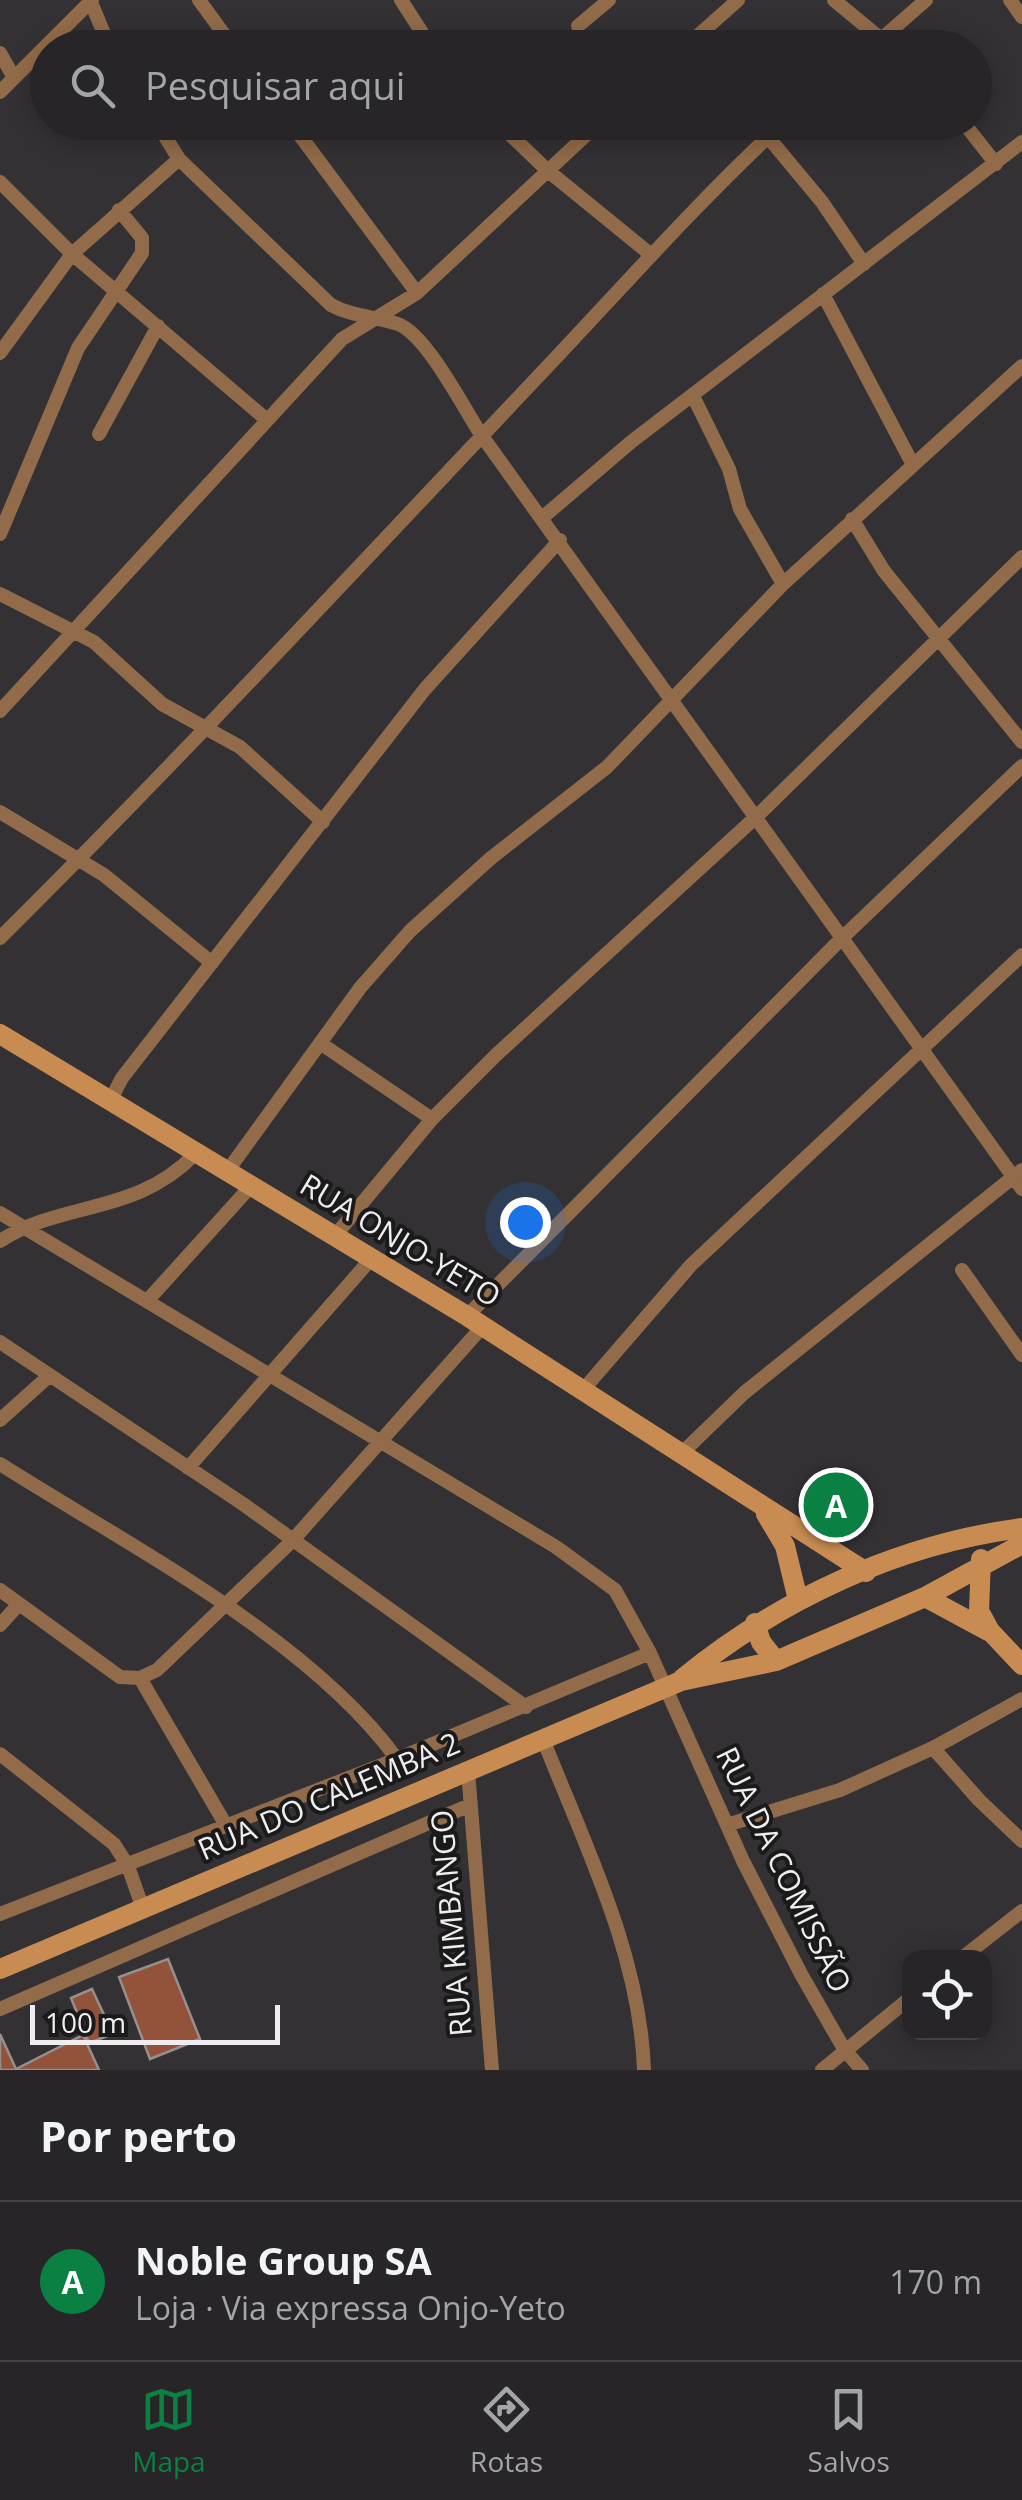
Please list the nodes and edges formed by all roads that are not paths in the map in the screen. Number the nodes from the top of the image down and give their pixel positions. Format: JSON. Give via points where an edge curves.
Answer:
{"nodes":[{"id":1,"x":91,"y":0,"type":"edge"},
{"id":2,"x":200,"y":0,"type":"edge"},
{"id":3,"x":610,"y":0,"type":"edge"},
{"id":4,"x":738,"y":0,"type":"edge"},
{"id":5,"x":834,"y":0,"type":"edge"},
{"id":6,"x":926,"y":0,"type":"edge"},
{"id":7,"x":1010,"y":0,"type":"edge"},
{"id":8,"x":409,"y":3,"type":"edge"},
{"id":9,"x":1022,"y":18,"type":"edge"},
{"id":10,"x":578,"y":26,"type":"dead end"},
{"id":11,"x":61,"y":30,"type":"edge"},
{"id":12,"x":103,"y":30,"type":"edge"},
{"id":13,"x":221,"y":30,"type":"edge"},
{"id":14,"x":423,"y":30,"type":"edge"},
{"id":15,"x":704,"y":30,"type":"edge"},
{"id":16,"x":865,"y":30,"type":"edge"},
{"id":17,"x":896,"y":30,"type":"edge"},
{"id":18,"x":0,"y":53,"type":"edge"},
{"id":19,"x":30,"y":60,"type":"edge"},
{"id":20,"x":14,"y":76,"type":"junction"},
{"id":21,"x":0,"y":92,"type":"edge"},
{"id":22,"x":168,"y":140,"type":"edge"},
{"id":23,"x":303,"y":140,"type":"edge"},
{"id":24,"x":516,"y":140,"type":"edge"},
{"id":25,"x":580,"y":140,"type":"edge"},
{"id":26,"x":765,"y":140,"type":"edge"},
{"id":27,"x":770,"y":140,"type":"edge"},
{"id":28,"x":977,"y":140,"type":"edge"},
{"id":29,"x":1022,"y":142,"type":"edge"},
{"id":30,"x":1008,"y":153,"type":"junction"},
{"id":31,"x":180,"y":159,"type":"junction"},
{"id":32,"x":996,"y":164,"type":"junction"},
{"id":33,"x":1022,"y":165,"type":"edge"},
{"id":34,"x":547,"y":170,"type":"junction"},
{"id":35,"x":0,"y":182,"type":"edge"},
{"id":36,"x":119,"y":210,"type":"junction"},
{"id":37,"x":72,"y":254,"type":"junction"},
{"id":38,"x":650,"y":254,"type":"junction"},
{"id":39,"x":864,"y":264,"type":"junction"},
{"id":40,"x":116,"y":293,"type":"junction"},
{"id":41,"x":417,"y":293,"type":"junction"},
{"id":42,"x":823,"y":294,"type":"junction"},
{"id":43,"x":370,"y":320,"type":"junction"},
{"id":44,"x":158,"y":326,"type":"junction"},
{"id":45,"x":0,"y":353,"type":"edge"},
{"id":46,"x":1022,"y":366,"type":"edge"},
{"id":47,"x":694,"y":396,"type":"junction"},
{"id":48,"x":267,"y":420,"type":"junction"},
{"id":49,"x":99,"y":434,"type":"dead end"},
{"id":50,"x":482,"y":436,"type":"junction"},
{"id":51,"x":912,"y":462,"type":"junction"},
{"id":52,"x":542,"y":518,"type":"junction"},
{"id":53,"x":852,"y":519,"type":"junction"},
{"id":54,"x":0,"y":534,"type":"edge"},
{"id":55,"x":560,"y":540,"type":"junction"},
{"id":56,"x":1022,"y":557,"type":"edge"},
{"id":57,"x":783,"y":584,"type":"junction"},
{"id":58,"x":0,"y":594,"type":"edge"},
{"id":59,"x":73,"y":632,"type":"junction"},
{"id":60,"x":939,"y":639,"type":"junction"},
{"id":61,"x":673,"y":698,"type":"junction"},
{"id":62,"x":0,"y":711,"type":"edge"},
{"id":63,"x":202,"y":726,"type":"junction"},
{"id":64,"x":1022,"y":742,"type":"edge"},
{"id":65,"x":1022,"y":766,"type":"edge"},
{"id":66,"x":0,"y":812,"type":"edge"},
{"id":67,"x":756,"y":817,"type":"junction"},
{"id":68,"x":323,"y":822,"type":"junction"},
{"id":69,"x":80,"y":862,"type":"junction"},
{"id":70,"x":0,"y":938,"type":"edge"},
{"id":71,"x":841,"y":939,"type":"junction"},
{"id":72,"x":1022,"y":955,"type":"edge"},
{"id":73,"x":212,"y":963,"type":"junction"},
{"id":74,"x":0,"y":1034,"type":"edge"},
{"id":75,"x":320,"y":1043,"type":"junction"},
{"id":76,"x":922,"y":1051,"type":"junction"},
{"id":77,"x":110,"y":1101,"type":"junction"},
{"id":78,"x":432,"y":1119,"type":"junction"},
{"id":79,"x":195,"y":1154,"type":"junction"},
{"id":80,"x":226,"y":1172,"type":"junction"},
{"id":81,"x":1019,"y":1178,"type":"edge"},
{"id":82,"x":251,"y":1186,"type":"junction"},
{"id":83,"x":0,"y":1213,"type":"edge"},
{"id":84,"x":22,"y":1226,"type":"junction"},
{"id":85,"x":334,"y":1237,"type":"junction"},
{"id":86,"x":0,"y":1241,"type":"edge"},
{"id":87,"x":371,"y":1259,"type":"junction"},
{"id":88,"x":962,"y":1270,"type":"dead end"},
{"id":89,"x":147,"y":1301,"type":"junction"},
{"id":90,"x":475,"y":1321,"type":"junction"},
{"id":91,"x":0,"y":1342,"type":"edge"},
{"id":92,"x":1022,"y":1354,"type":"edge"},
{"id":93,"x":49,"y":1376,"type":"junction"},
{"id":94,"x":271,"y":1376,"type":"junction"},
{"id":95,"x":584,"y":1390,"type":"junction"},
{"id":96,"x":0,"y":1420,"type":"edge"},
{"id":97,"x":382,"y":1440,"type":"junction"},
{"id":98,"x":683,"y":1452,"type":"junction"},
{"id":99,"x":0,"y":1464,"type":"edge"},
{"id":100,"x":188,"y":1468,"type":"junction"},
{"id":101,"x":762,"y":1508,"type":"junction"},
{"id":102,"x":1022,"y":1528,"type":"edge"},
{"id":103,"x":968,"y":1535,"type":"junction"},
{"id":104,"x":292,"y":1540,"type":"junction"},
{"id":105,"x":1022,"y":1544,"type":"edge"},
{"id":106,"x":982,"y":1565,"type":"junction"},
{"id":107,"x":866,"y":1572,"type":"junction"},
{"id":108,"x":0,"y":1590,"type":"edge"},
{"id":109,"x":925,"y":1597,"type":"junction"},
{"id":110,"x":798,"y":1600,"type":"junction"},
{"id":111,"x":19,"y":1604,"type":"junction"},
{"id":112,"x":226,"y":1608,"type":"junction"},
{"id":113,"x":756,"y":1623,"type":"junction"},
{"id":114,"x":0,"y":1625,"type":"edge"},
{"id":115,"x":990,"y":1632,"type":"junction"},
{"id":116,"x":650,"y":1653,"type":"junction"},
{"id":117,"x":776,"y":1661,"type":"junction"},
{"id":118,"x":1022,"y":1664,"type":"edge"},
{"id":119,"x":140,"y":1678,"type":"junction"},
{"id":120,"x":673,"y":1684,"type":"junction"},
{"id":121,"x":1022,"y":1699,"type":"edge"},
{"id":122,"x":526,"y":1708,"type":"junction"},
{"id":123,"x":543,"y":1739,"type":"junction"},
{"id":124,"x":933,"y":1748,"type":"junction"},
{"id":125,"x":0,"y":1754,"type":"edge"},
{"id":126,"x":397,"y":1759,"type":"junction"},
{"id":127,"x":468,"y":1771,"type":"junction"},
{"id":128,"x":470,"y":1805,"type":"junction"},
{"id":129,"x":727,"y":1825,"type":"junction"},
{"id":130,"x":227,"y":1827,"type":"junction"},
{"id":131,"x":1022,"y":1841,"type":"edge"},
{"id":132,"x":128,"y":1866,"type":"junction"},
{"id":133,"x":143,"y":1908,"type":"junction"},
{"id":134,"x":1022,"y":1910,"type":"edge"},
{"id":135,"x":0,"y":1914,"type":"edge"},
{"id":136,"x":972,"y":1950,"type":"edge"},
{"id":137,"x":0,"y":1969,"type":"edge"},
{"id":138,"x":902,"y":2004,"type":"edge"},
{"id":139,"x":0,"y":2010,"type":"edge"},
{"id":140,"x":844,"y":2049,"type":"junction"},
{"id":141,"x":492,"y":2070,"type":"edge"},
{"id":142,"x":644,"y":2070,"type":"edge"},
{"id":143,"x":822,"y":2070,"type":"edge"},
{"id":144,"x":862,"y":2070,"type":"edge"}],
"edges":[{"from":1,"to":11,"type":"street"},
{"from":1,"to":12,"type":"street"},
{"from":2,"to":13,"type":"street"},
{"from":3,"to":10,"type":"street"},
{"from":4,"to":15,"type":"street"},
{"from":5,"to":16,"type":"street"},
{"from":6,"to":17,"type":"street"},
{"from":7,"to":9,"type":"street"},
{"from":8,"to":14,"type":"street"},
{"from":18,"to":20,"type":"street"},
{"from":19,"to":20,"type":"street"},
{"from":20,"to":21,"type":"street"},
{"from":22,"to":31,"type":"street"},
{"from":23,"to":41,"type":"street"},
{"from":24,"to":34,"type":"street"},
{"from":25,"to":34,"type":"street"},
{"from":26,"to":38,"type":"street"},
{"from":27,"to":39,"type":"street"},
{"from":28,"to":32,"type":"street"},
{"from":29,"to":30,"type":"street"},
{"from":30,"to":32,"type":"street"},
{"from":30,"to":33,"type":"street"},
{"from":31,"to":36,"type":"street"},
{"from":31,"to":43,"type":"street","via":[[330,305]]},
{"from":32,"to":39,"type":"street"},
{"from":34,"to":38,"type":"street"},
{"from":34,"to":41,"type":"street"},
{"from":35,"to":37,"type":"street"},
{"from":36,"to":37,"type":"street"},
{"from":36,"to":40,"type":"street","via":[[144,248]]},
{"from":37,"to":40,"type":"street"},
{"from":37,"to":45,"type":"street"},
{"from":38,"to":50,"type":"street"},
{"from":39,"to":42,"type":"street"},
{"from":40,"to":44,"type":"street"},
{"from":40,"to":54,"type":"street","via":[[78,348]]},
{"from":41,"to":43,"type":"street"},
{"from":42,"to":47,"type":"street"},
{"from":42,"to":51,"type":"street"},
{"from":43,"to":48,"type":"street","via":[[342,339]]},
{"from":43,"to":50,"type":"street","via":[[410,330]]},
{"from":44,"to":48,"type":"street"},
{"from":44,"to":49,"type":"street"},
{"from":46,"to":51,"type":"street"},
{"from":47,"to":52,"type":"street"},
{"from":47,"to":57,"type":"street","via":[[729,469],[740,510]]},
{"from":48,"to":59,"type":"street"},
{"from":50,"to":52,"type":"street"},
{"from":50,"to":63,"type":"street"},
{"from":51,"to":53,"type":"street"},
{"from":52,"to":55,"type":"street"},
{"from":53,"to":57,"type":"street"},
{"from":53,"to":60,"type":"street"},
{"from":55,"to":61,"type":"street"},
{"from":55,"to":68,"type":"street","via":[[468,636]]},
{"from":56,"to":60,"type":"street"},
{"from":57,"to":61,"type":"street"},
{"from":58,"to":59,"type":"street"},
{"from":59,"to":62,"type":"street"},
{"from":59,"to":63,"type":"street","via":[[94,642],[162,704]]},
{"from":60,"to":64,"type":"street"},
{"from":60,"to":67,"type":"street"},
{"from":61,"to":67,"type":"street"},
{"from":61,"to":75,"type":"street","via":[[607,767],[410,931]]},
{"from":63,"to":68,"type":"street","via":[[240,747]]},
{"from":63,"to":69,"type":"street"},
{"from":65,"to":71,"type":"street"},
{"from":66,"to":69,"type":"street"},
{"from":67,"to":71,"type":"street"},
{"from":67,"to":78,"type":"street"},
{"from":68,"to":73,"type":"street"},
{"from":69,"to":70,"type":"street"},
{"from":69,"to":73,"type":"street"},
{"from":71,"to":76,"type":"street"},
{"from":71,"to":90,"type":"street"},
{"from":72,"to":76,"type":"street"},
{"from":73,"to":77,"type":"street"},
{"from":74,"to":77,"type":"main road","name":"RUA ONJO-YETO"},
{"from":75,"to":78,"type":"street"},
{"from":75,"to":80,"type":"street"},
{"from":76,"to":81,"type":"street"},
{"from":76,"to":95,"type":"street","via":[[691,1265]]},
{"from":77,"to":79,"type":"main road","name":"RUA ONJO-YETO"},
{"from":78,"to":85,"type":"street"},
{"from":79,"to":80,"type":"main road","name":"RUA ONJO-YETO"},
{"from":79,"to":84,"type":"street","via":[[164,1180],[112,1205]]},
{"from":80,"to":82,"type":"main road","name":"RUA ONJO-YETO"},
{"from":81,"to":98,"type":"street","via":[[744,1393]]},
{"from":82,"to":85,"type":"main road","name":"RUA ONJO-YETO"},
{"from":82,"to":89,"type":"street"},
{"from":83,"to":84,"type":"street","name":"RUA DA COMISSÃO"},
{"from":84,"to":86,"type":"street"},
{"from":84,"to":89,"type":"street","name":"RUA DA COMISSÃO"},
{"from":85,"to":87,"type":"main road","name":"RUA ONJO-YETO"},
{"from":87,"to":90,"type":"main road","name":"RUA ONJO-YETO"},
{"from":87,"to":94,"type":"street"},
{"from":88,"to":92,"type":"street"},
{"from":89,"to":94,"type":"street","name":"RUA DA COMISSÃO"},
{"from":90,"to":95,"type":"main road","name":"RUA ONJO-YETO"},
{"from":90,"to":97,"type":"street"},
{"from":91,"to":93,"type":"street"},
{"from":93,"to":96,"type":"street"},
{"from":93,"to":100,"type":"street"},
{"from":94,"to":97,"type":"street","name":"RUA DA COMISSÃO"},
{"from":94,"to":100,"type":"street"},
{"from":95,"to":98,"type":"main road","name":"RUA ONJO-YETO"},
{"from":97,"to":104,"type":"street"},
{"from":97,"to":116,"type":"street","name":"RUA DA COMISSÃO","via":[[615,1590]]},
{"from":98,"to":101,"type":"main road","name":"RUA ONJO-YETO"},
{"from":99,"to":112,"type":"street"},
{"from":100,"to":104,"type":"street"},
{"from":101,"to":107,"type":"main road","name":"RUA ONJO-YETO"},
{"from":101,"to":110,"type":"main road","via":[[785,1546]]},
{"from":102,"to":103,"type":"main road","name":"RUA DO CALEMBA 2"},
{"from":103,"to":106,"type":"main road"},
{"from":103,"to":107,"type":"main road","name":"RUA DO CALEMBA 2"},
{"from":104,"to":112,"type":"street"},
{"from":104,"to":122,"type":"street"},
{"from":105,"to":106,"type":"main road","name":"RUA DO CALEMBA 2"},
{"from":106,"to":109,"type":"main road","name":"RUA DO CALEMBA 2"},
{"from":106,"to":115,"type":"main road","via":[[978,1611]]},
{"from":107,"to":110,"type":"main road","name":"RUA DO CALEMBA 2"},
{"from":108,"to":111,"type":"street"},
{"from":109,"to":115,"type":"main road"},
{"from":109,"to":117,"type":"main road","name":"RUA DO CALEMBA 2"},
{"from":110,"to":113,"type":"main road","name":"RUA DO CALEMBA 2"},
{"from":111,"to":114,"type":"street"},
{"from":111,"to":119,"type":"street","via":[[120,1677]]},
{"from":112,"to":119,"type":"street","via":[[167,1664]]},
{"from":112,"to":126,"type":"street","via":[[316,1675]]},
{"from":113,"to":117,"type":"main road"},
{"from":113,"to":120,"type":"main road","name":"RUA DO CALEMBA 2"},
{"from":115,"to":118,"type":"main road"},
{"from":116,"to":120,"type":"street","name":"RUA DA COMISSÃO"},
{"from":116,"to":122,"type":"street"},
{"from":117,"to":120,"type":"main road","name":"RUA DO CALEMBA 2"},
{"from":119,"to":130,"type":"street"},
{"from":120,"to":123,"type":"main road","name":"RUA DO CALEMBA 2"},
{"from":120,"to":129,"type":"street","name":"RUA DA COMISSÃO"},
{"from":121,"to":124,"type":"street"},
{"from":122,"to":126,"type":"street"},
{"from":123,"to":127,"type":"main road","name":"RUA DO CALEMBA 2"},
{"from":123,"to":142,"type":"street","via":[[626,1952]]},
{"from":124,"to":129,"type":"street","via":[[840,1790]]},
{"from":124,"to":131,"type":"street"},
{"from":125,"to":132,"type":"street","via":[[114,1844]]},
{"from":126,"to":130,"type":"street"},
{"from":127,"to":128,"type":"street","name":"RUA KIMBANGO"},
{"from":127,"to":133,"type":"main road","name":"RUA DO CALEMBA 2"},
{"from":128,"to":139,"type":"street"},
{"from":128,"to":141,"type":"street","name":"RUA KIMBANGO"},
{"from":129,"to":140,"type":"street","name":"RUA DA COMISSÃO"},
{"from":130,"to":132,"type":"street"},
{"from":132,"to":133,"type":"street"},
{"from":132,"to":135,"type":"street"},
{"from":133,"to":137,"type":"main road","name":"RUA DO CALEMBA 2"},
{"from":134,"to":136,"type":"street"},
{"from":138,"to":140,"type":"street"},
{"from":140,"to":143,"type":"street"},
{"from":140,"to":144,"type":"street","name":"RUA DA COMISSÃO"}]}
